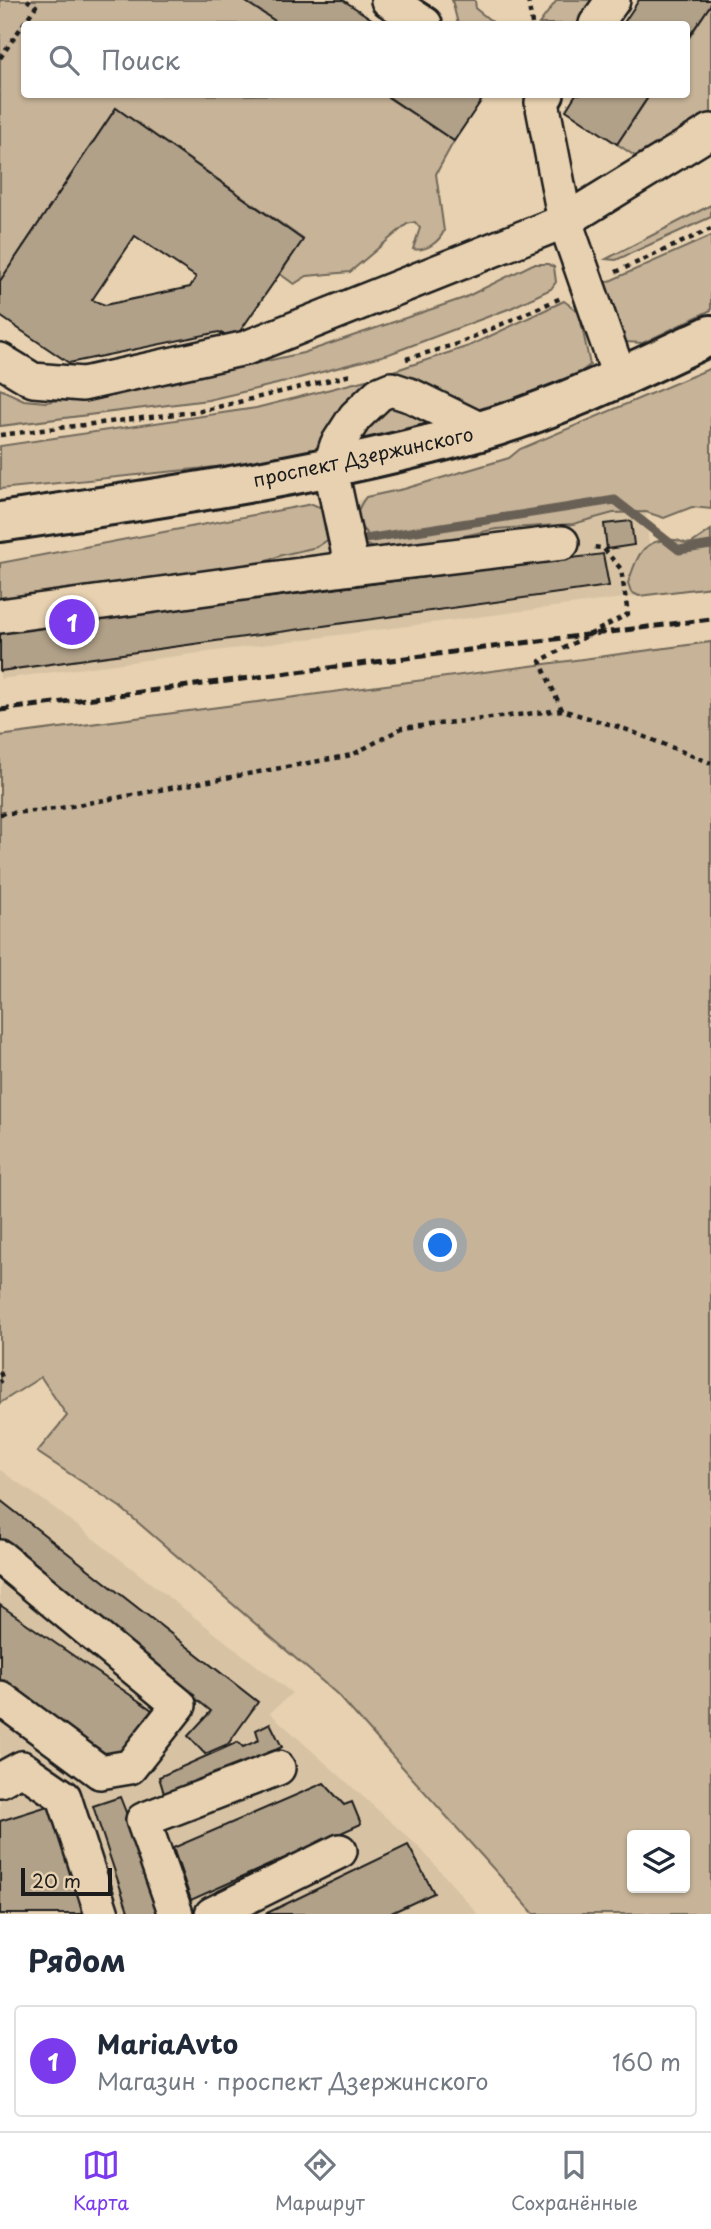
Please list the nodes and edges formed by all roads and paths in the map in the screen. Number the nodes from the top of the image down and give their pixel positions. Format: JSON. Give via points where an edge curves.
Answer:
{"nodes":[{"id":1,"x":27,"y":0,"type":"edge"},
{"id":2,"x":388,"y":0,"type":"edge"},
{"id":3,"x":528,"y":0,"type":"edge"},
{"id":4,"x":613,"y":0,"type":"edge"},
{"id":5,"x":26,"y":21,"type":"edge"},
{"id":6,"x":420,"y":21,"type":"edge"},
{"id":7,"x":532,"y":21,"type":"edge"},
{"id":8,"x":598,"y":21,"type":"edge"},
{"id":9,"x":21,"y":28,"type":"edge"},
{"id":10,"x":0,"y":58,"type":"edge"},
{"id":11,"x":540,"y":98,"type":"edge"},
{"id":12,"x":711,"y":131,"type":"edge"},
{"id":13,"x":565,"y":221,"type":"junction"},
{"id":14,"x":711,"y":229,"type":"edge"},
{"id":15,"x":588,"y":285,"type":"junction"},
{"id":16,"x":711,"y":335,"type":"edge"},
{"id":17,"x":0,"y":360,"type":"edge"},
{"id":18,"x":405,"y":360,"type":"dead end"},
{"id":19,"x":352,"y":375,"type":"dead end"},
{"id":20,"x":620,"y":378,"type":"junction"},
{"id":21,"x":481,"y":430,"type":"junction"},
{"id":22,"x":0,"y":435,"type":"edge"},
{"id":23,"x":330,"y":466,"type":"junction"},
{"id":24,"x":0,"y":522,"type":"edge"},
{"id":25,"x":562,"y":543,"type":"joint"},
{"id":26,"x":352,"y":568,"type":"junction"},
{"id":27,"x":0,"y":615,"type":"edge"},
{"id":28,"x":562,"y":710,"type":"junction"},
{"id":29,"x":711,"y":763,"type":"edge"},
{"id":30,"x":0,"y":814,"type":"edge"},
{"id":31,"x":0,"y":1372,"type":"edge"},
{"id":32,"x":0,"y":1382,"type":"edge"},
{"id":33,"x":0,"y":1557,"type":"edge"},
{"id":34,"x":0,"y":1698,"type":"edge"},
{"id":35,"x":278,"y":1768,"type":"dead end"},
{"id":36,"x":0,"y":1780,"type":"edge"},
{"id":37,"x":340,"y":1851,"type":"dead end"},
{"id":38,"x":102,"y":1914,"type":"edge"},
{"id":39,"x":176,"y":1914,"type":"edge"},
{"id":40,"x":212,"y":1914,"type":"edge"}],
"edges":[{"from":1,"to":5,"type":"path","via":[[36,6]]},
{"from":2,"to":6,"type":"lane"},
{"from":3,"to":7,"type":"path"},
{"from":4,"to":8,"type":"lane"},
{"from":9,"to":10,"type":"path"},
{"from":11,"to":13,"type":"lane"},
{"from":12,"to":13,"type":"lane"},
{"from":13,"to":15,"type":"lane"},
{"from":13,"to":17,"type":"lane","via":[[246,348],[83,384],[33,380]]},
{"from":14,"to":15,"type":"path"},
{"from":15,"to":18,"type":"path","via":[[468,339]]},
{"from":15,"to":20,"type":"lane"},
{"from":16,"to":20,"type":"main road","name":"проспект Дзержинского"},
{"from":19,"to":22,"type":"path","via":[[201,411]]},
{"from":20,"to":21,"type":"main road","name":"проспект Дзержинского"},
{"from":21,"to":23,"type":"main road","name":"проспект Дзержинского"},
{"from":21,"to":23,"type":"lane","via":[[391,389],[355,417]]},
{"from":23,"to":24,"type":"main road","name":"проспект Дзержинского"},
{"from":23,"to":26,"type":"lane"},
{"from":25,"to":26,"type":"lane"},
{"from":25,"to":28,"type":"path","via":[[603,548],[621,569],[628,614],[540,661]]},
{"from":26,"to":27,"type":"lane"},
{"from":28,"to":29,"type":"path"},
{"from":28,"to":30,"type":"path","via":[[402,728],[352,755],[55,809]]},
{"from":31,"to":32,"type":"path"},
{"from":33,"to":34,"type":"lane","via":[[179,1705],[130,1767],[100,1772]]},
{"from":35,"to":39,"type":"lane","via":[[143,1820]]},
{"from":36,"to":38,"type":"lane","via":[[22,1768],[64,1797]]},
{"from":37,"to":40,"type":"lane"}]}
